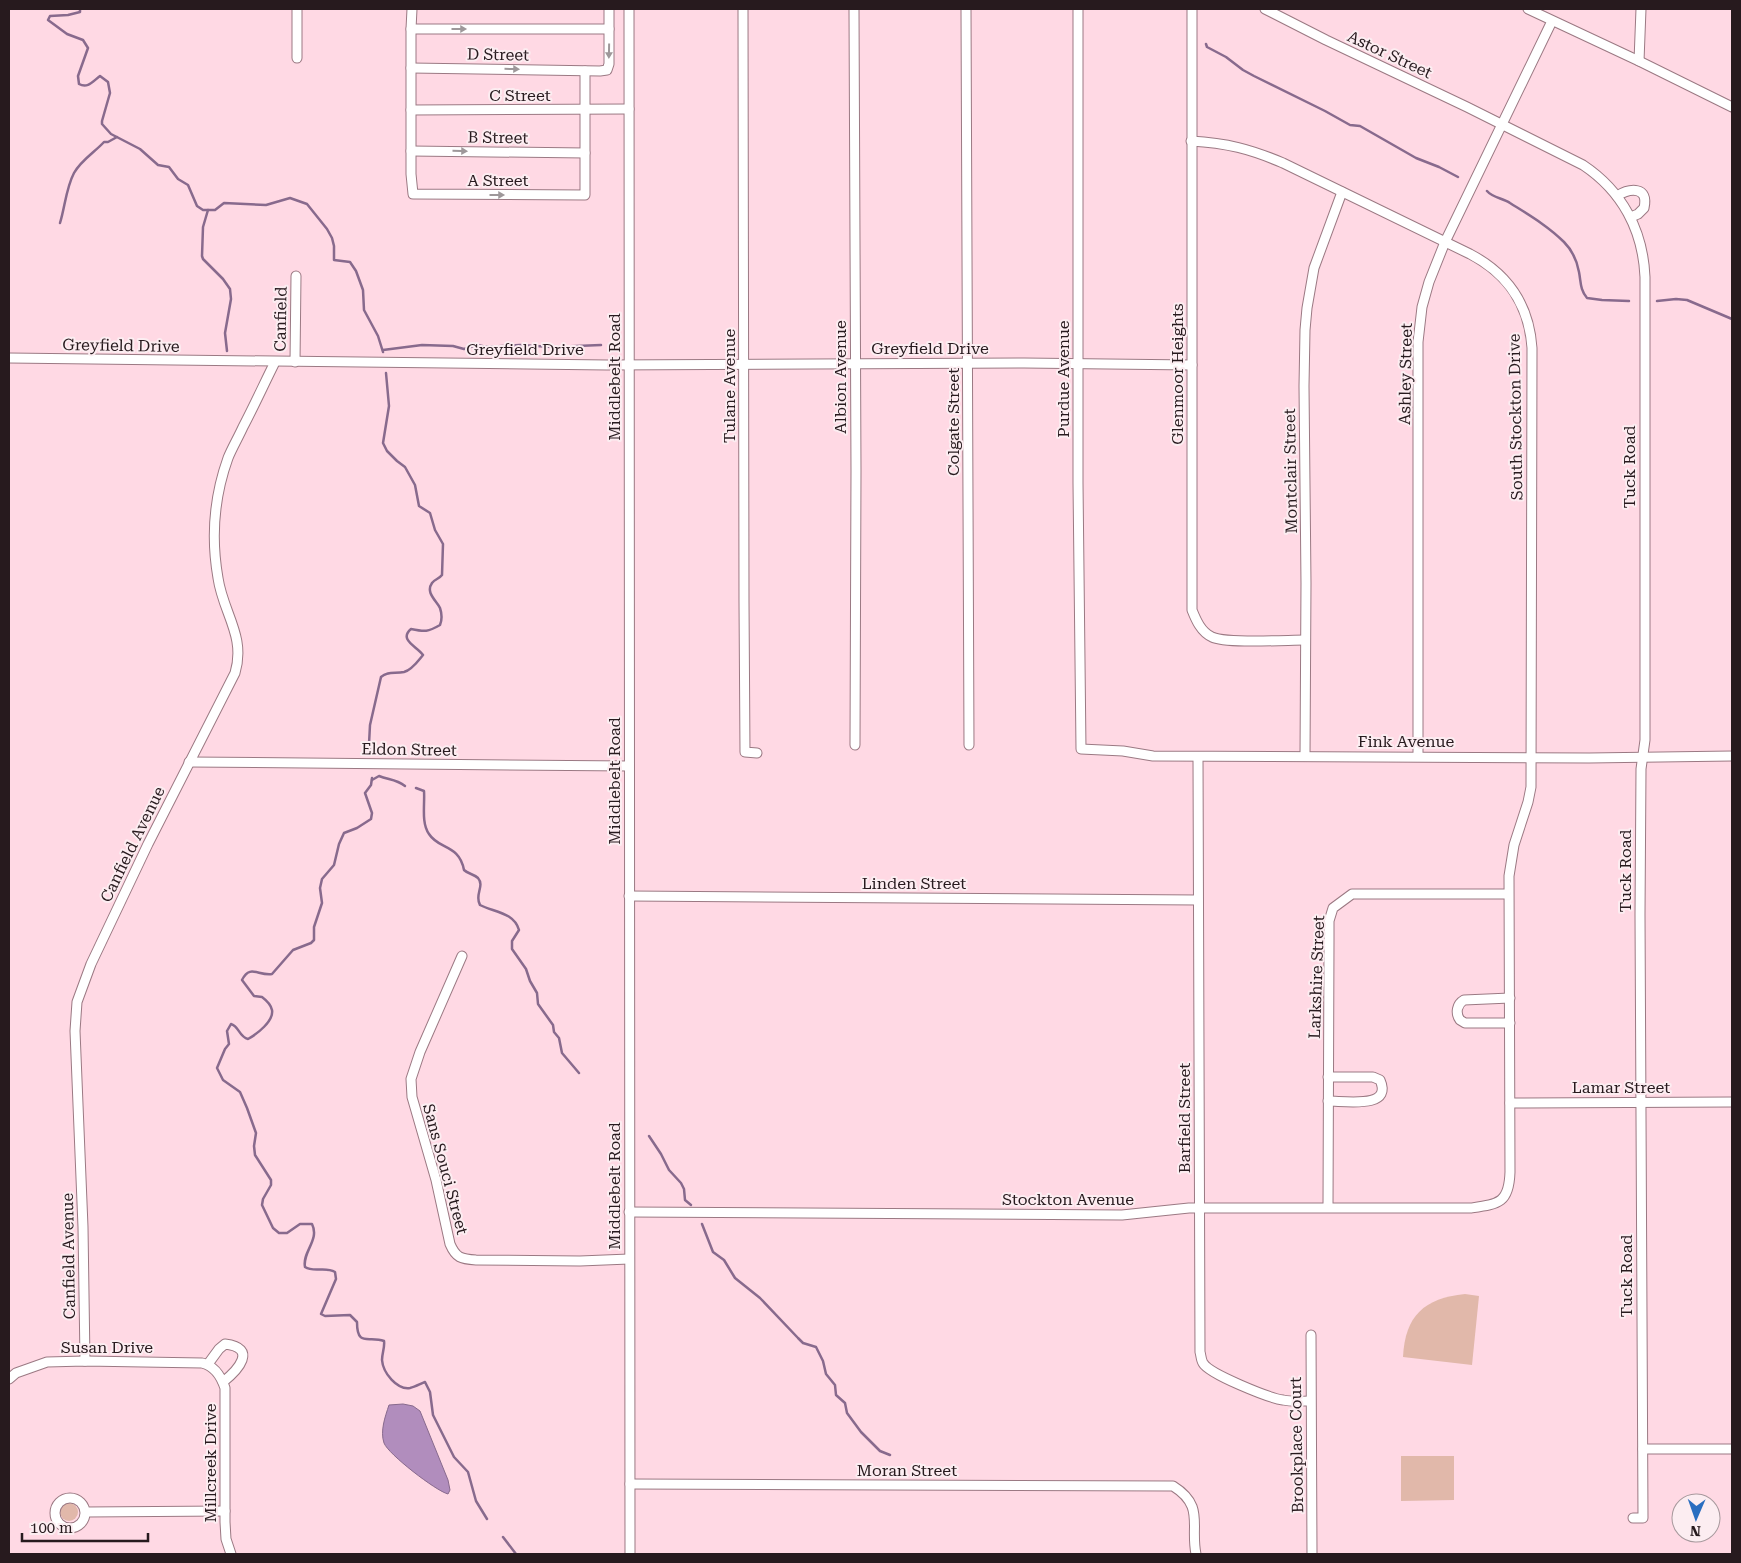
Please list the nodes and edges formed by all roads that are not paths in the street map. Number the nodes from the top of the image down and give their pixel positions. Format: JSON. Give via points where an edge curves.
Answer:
{"nodes":[{"id":1,"x":297,"y":9,"type":"edge"},
{"id":2,"x":412,"y":9,"type":"edge"},
{"id":3,"x":610,"y":9,"type":"edge"},
{"id":4,"x":629,"y":9,"type":"edge"},
{"id":5,"x":743,"y":9,"type":"edge"},
{"id":6,"x":854,"y":9,"type":"edge"},
{"id":7,"x":966,"y":9,"type":"edge"},
{"id":8,"x":1078,"y":9,"type":"edge"},
{"id":9,"x":1192,"y":9,"type":"edge"},
{"id":10,"x":1265,"y":9,"type":"edge"},
{"id":11,"x":1528,"y":9,"type":"edge"},
{"id":12,"x":1641,"y":9,"type":"edge"},
{"id":13,"x":1552,"y":21,"type":"junction"},
{"id":14,"x":411,"y":29,"type":"junction"},
{"id":15,"x":610,"y":29,"type":"junction"},
{"id":16,"x":297,"y":58,"type":"dead end"},
{"id":17,"x":1639,"y":61,"type":"junction"},
{"id":18,"x":411,"y":68,"type":"junction"},
{"id":19,"x":585,"y":70,"type":"junction"},
{"id":20,"x":1732,"y":107,"type":"edge"},
{"id":21,"x":629,"y":109,"type":"junction"},
{"id":22,"x":411,"y":110,"type":"junction"},
{"id":23,"x":585,"y":110,"type":"junction"},
{"id":24,"x":1503,"y":124,"type":"junction"},
{"id":25,"x":1191,"y":141,"type":"junction"},
{"id":26,"x":411,"y":151,"type":"junction"},
{"id":27,"x":585,"y":153,"type":"junction"},
{"id":28,"x":1342,"y":192,"type":"junction"},
{"id":29,"x":1617,"y":196,"type":"junction"},
{"id":30,"x":1631,"y":217,"type":"junction"},
{"id":31,"x":1446,"y":242,"type":"junction"},
{"id":32,"x":296,"y":276,"type":"dead end"},
{"id":33,"x":9,"y":358,"type":"edge"},
{"id":34,"x":275,"y":362,"type":"junction"},
{"id":35,"x":295,"y":362,"type":"junction"},
{"id":36,"x":1079,"y":363,"type":"junction"},
{"id":37,"x":743,"y":364,"type":"junction"},
{"id":38,"x":855,"y":364,"type":"junction"},
{"id":39,"x":967,"y":364,"type":"junction"},
{"id":40,"x":630,"y":365,"type":"junction"},
{"id":41,"x":1192,"y":365,"type":"junction"},
{"id":42,"x":1305,"y":640,"type":"junction"},
{"id":43,"x":855,"y":745,"type":"dead end"},
{"id":44,"x":969,"y":745,"type":"dead end"},
{"id":45,"x":1081,"y":750,"type":"joint"},
{"id":46,"x":757,"y":753,"type":"dead end"},
{"id":47,"x":1305,"y":756,"type":"junction"},
{"id":48,"x":1418,"y":756,"type":"junction"},
{"id":49,"x":1732,"y":756,"type":"edge"},
{"id":50,"x":1198,"y":757,"type":"junction"},
{"id":51,"x":1531,"y":757,"type":"junction"},
{"id":52,"x":1642,"y":757,"type":"junction"},
{"id":53,"x":189,"y":762,"type":"junction"},
{"id":54,"x":629,"y":766,"type":"junction"},
{"id":55,"x":1508,"y":894,"type":"junction"},
{"id":56,"x":630,"y":896,"type":"junction"},
{"id":57,"x":1198,"y":900,"type":"junction"},
{"id":58,"x":462,"y":956,"type":"dead end"},
{"id":59,"x":1510,"y":998,"type":"junction"},
{"id":60,"x":1510,"y":1023,"type":"junction"},
{"id":61,"x":1328,"y":1077,"type":"junction"},
{"id":62,"x":1328,"y":1101,"type":"junction"},
{"id":63,"x":1642,"y":1102,"type":"junction"},
{"id":64,"x":1732,"y":1102,"type":"edge"},
{"id":65,"x":1510,"y":1103,"type":"junction"},
{"id":66,"x":1504,"y":1198,"type":"joint"},
{"id":67,"x":1328,"y":1207,"type":"junction"},
{"id":68,"x":1199,"y":1208,"type":"junction"},
{"id":69,"x":629,"y":1212,"type":"junction"},
{"id":70,"x":629,"y":1259,"type":"junction"},
{"id":71,"x":1311,"y":1335,"type":"dead end"},
{"id":72,"x":85,"y":1361,"type":"junction"},
{"id":73,"x":208,"y":1364,"type":"junction"},
{"id":74,"x":9,"y":1379,"type":"edge"},
{"id":75,"x":223,"y":1382,"type":"junction"},
{"id":76,"x":1310,"y":1400,"type":"junction"},
{"id":77,"x":1643,"y":1448,"type":"junction"},
{"id":78,"x":1732,"y":1449,"type":"edge"},
{"id":79,"x":630,"y":1484,"type":"junction"},
{"id":80,"x":225,"y":1511,"type":"junction"},
{"id":81,"x":86,"y":1512,"type":"dead end"},
{"id":82,"x":1633,"y":1518,"type":"dead end"},
{"id":83,"x":232,"y":1554,"type":"edge"},
{"id":84,"x":630,"y":1554,"type":"edge"},
{"id":85,"x":1196,"y":1554,"type":"edge"},
{"id":86,"x":1312,"y":1554,"type":"edge"}],
"edges":[{"from":1,"to":16,"type":"street"},
{"from":2,"to":14,"type":"street"},
{"from":3,"to":15,"type":"street"},
{"from":4,"to":21,"type":"street","name":"Middlebelt Road"},
{"from":5,"to":37,"type":"street","name":"Tulane Avenue"},
{"from":6,"to":38,"type":"street","name":"Albion Avenue"},
{"from":7,"to":39,"type":"street","name":"Colgate Street"},
{"from":8,"to":36,"type":"street","name":"Purdue Avenue"},
{"from":9,"to":25,"type":"street","name":"Glenmoor Heights"},
{"from":10,"to":24,"type":"street","name":"Astor Street"},
{"from":11,"to":13,"type":"street"},
{"from":12,"to":17,"type":"street"},
{"from":13,"to":17,"type":"street"},
{"from":13,"to":24,"type":"street","name":"Ashley Street"},
{"from":14,"to":15,"type":"street","one_way":true},
{"from":14,"to":18,"type":"street"},
{"from":15,"to":19,"type":"street","name":"D Street","one_way":true,"via":[[607,70]]},
{"from":17,"to":20,"type":"street"},
{"from":18,"to":19,"type":"street","name":"D Street","one_way":true},
{"from":18,"to":22,"type":"street"},
{"from":19,"to":23,"type":"street","name":"A Street"},
{"from":21,"to":23,"type":"street","name":"C Street"},
{"from":21,"to":40,"type":"street","name":"Middlebelt Road"},
{"from":22,"to":23,"type":"street","name":"C Street"},
{"from":22,"to":26,"type":"street"},
{"from":23,"to":27,"type":"street","name":"A Street"},
{"from":24,"to":29,"type":"street","name":"Tuck Road","via":[[1583,165]]},
{"from":24,"to":31,"type":"street","name":"Ashley Street"},
{"from":25,"to":28,"type":"street","name":"South Stockton Drive","via":[[1252,150]]},
{"from":25,"to":41,"type":"street","name":"Glenmoor Heights"},
{"from":26,"to":27,"type":"street","name":"B Street","one_way":true},
{"from":26,"to":27,"type":"street","name":"A Street","one_way":true,"via":[[413,194],[585,195]]},
{"from":28,"to":31,"type":"street","name":"South Stockton Drive"},
{"from":28,"to":42,"type":"street","name":"Montclair Street","via":[[1314,268],[1307,308],[1304,386]]},
{"from":29,"to":30,"type":"street","name":"Tuck Road"},
{"from":29,"to":30,"type":"street","via":[[1632,190],[1643,194],[1644,208]]},
{"from":30,"to":52,"type":"street","name":"Tuck Road","via":[[1639,237],[1645,277],[1645,740]]},
{"from":31,"to":48,"type":"street","name":"Ashley Street","via":[[1425,293],[1418,342]]},
{"from":31,"to":51,"type":"street","name":"South Stockton Drive","via":[[1481,260],[1507,281],[1522,305],[1531,339]]},
{"from":32,"to":35,"type":"street","name":"Canfield"},
{"from":33,"to":34,"type":"street","name":"Greyfield Drive"},
{"from":34,"to":35,"type":"street","name":"Greyfield Drive"},
{"from":34,"to":53,"type":"street","name":"Canfield Avenue","via":[[228,458],[218,494],[214,519],[218,580],[236,632],[239,658],[235,674]]},
{"from":35,"to":40,"type":"street","name":"Greyfield Drive"},
{"from":36,"to":39,"type":"street","name":"Greyfield Drive"},
{"from":36,"to":41,"type":"street","name":"Greyfield Drive"},
{"from":36,"to":45,"type":"street","name":"Purdue Avenue"},
{"from":37,"to":38,"type":"street","name":"Greyfield Drive"},
{"from":37,"to":40,"type":"street","name":"Greyfield Drive"},
{"from":37,"to":46,"type":"street","name":"Tulane Avenue","via":[[746,752]]},
{"from":38,"to":39,"type":"street","name":"Greyfield Drive"},
{"from":38,"to":43,"type":"street","name":"Albion Avenue"},
{"from":39,"to":44,"type":"street","name":"Colgate Street"},
{"from":40,"to":54,"type":"street","name":"Middlebelt Road"},
{"from":41,"to":42,"type":"street","name":"Glenmoor Heights","via":[[1191,599],[1196,620],[1213,638]]},
{"from":42,"to":47,"type":"street","name":"Montclair Street"},
{"from":45,"to":50,"type":"street","name":"Fink Avenue","via":[[1123,750],[1153,756]]},
{"from":47,"to":48,"type":"street","name":"Fink Avenue"},
{"from":47,"to":50,"type":"street","name":"Fink Avenue"},
{"from":48,"to":51,"type":"street","name":"Fink Avenue"},
{"from":49,"to":52,"type":"street","name":"Fink Avenue"},
{"from":50,"to":57,"type":"street","name":"Barfield Street"},
{"from":51,"to":52,"type":"street","name":"Fink Avenue"},
{"from":51,"to":55,"type":"street","name":"South Stockton Drive","via":[[1531,787],[1511,857]]},
{"from":52,"to":63,"type":"street","name":"Tuck Road"},
{"from":53,"to":54,"type":"street","name":"Eldon Street"},
{"from":53,"to":72,"type":"street","name":"Canfield Avenue","via":[[91,964],[77,1002],[75,1031]]},
{"from":54,"to":56,"type":"street","name":"Middlebelt Road"},
{"from":55,"to":59,"type":"street","name":"South Stockton Drive"},
{"from":55,"to":61,"type":"street","name":"Larkshire Street","via":[[1352,894],[1333,908],[1328,940]]},
{"from":56,"to":57,"type":"street","name":"Linden Street"},
{"from":56,"to":69,"type":"street","name":"Middlebelt Road"},
{"from":57,"to":68,"type":"street","name":"Barfield Street"},
{"from":58,"to":70,"type":"street","name":"Sans Souci Street","via":[[420,1052],[412,1079],[412,1098],[454,1253],[463,1259],[476,1260]]},
{"from":59,"to":60,"type":"street","name":"South Stockton Drive"},
{"from":59,"to":60,"type":"street","via":[[1464,1000],[1457,1011],[1465,1023]]},
{"from":60,"to":65,"type":"street","name":"South Stockton Drive"},
{"from":61,"to":62,"type":"street","name":"Larkshire Street"},
{"from":61,"to":62,"type":"street","via":[[1373,1077],[1384,1087],[1383,1094],[1371,1101]]},
{"from":62,"to":67,"type":"street","name":"Larkshire Street"},
{"from":63,"to":64,"type":"street","name":"Lamar Street"},
{"from":63,"to":65,"type":"street","name":"Lamar Street"},
{"from":63,"to":77,"type":"street","name":"Tuck Road"},
{"from":65,"to":66,"type":"street","name":"South Stockton Drive","via":[[1510,1187]]},
{"from":66,"to":67,"type":"street","name":"Stockton Avenue","via":[[1494,1205],[1471,1208]]},
{"from":67,"to":68,"type":"street","name":"Stockton Avenue"},
{"from":68,"to":69,"type":"street","name":"Stockton Avenue","via":[[1122,1215]]},
{"from":68,"to":76,"type":"street","name":"Barfield Street","via":[[1202,1362],[1223,1377],[1275,1398],[1295,1402]]},
{"from":69,"to":70,"type":"street","name":"Middlebelt Road"},
{"from":70,"to":79,"type":"street","name":"Middlebelt Road"},
{"from":71,"to":76,"type":"street","name":"Brookplace Court"},
{"from":72,"to":73,"type":"street","name":"Susan Drive"},
{"from":72,"to":74,"type":"street","name":"Susan Drive","via":[[47,1362],[16,1373]]},
{"from":73,"to":75,"type":"street","name":"Millcreek Drive"},
{"from":73,"to":75,"type":"street","via":[[224,1344],[234,1345],[242,1352],[240,1366]]},
{"from":75,"to":80,"type":"street","name":"Millcreek Drive"},
{"from":76,"to":86,"type":"street","name":"Brookplace Court"},
{"from":77,"to":78,"type":"street"},
{"from":77,"to":82,"type":"street","name":"Tuck Road","via":[[1643,1518]]},
{"from":79,"to":84,"type":"street","name":"Middlebelt Road"},
{"from":79,"to":85,"type":"street","name":"Moran Street","via":[[1173,1486],[1190,1500]]},
{"from":80,"to":81,"type":"street"},
{"from":80,"to":83,"type":"street","name":"Millcreek Drive","via":[[226,1539]]}]}
